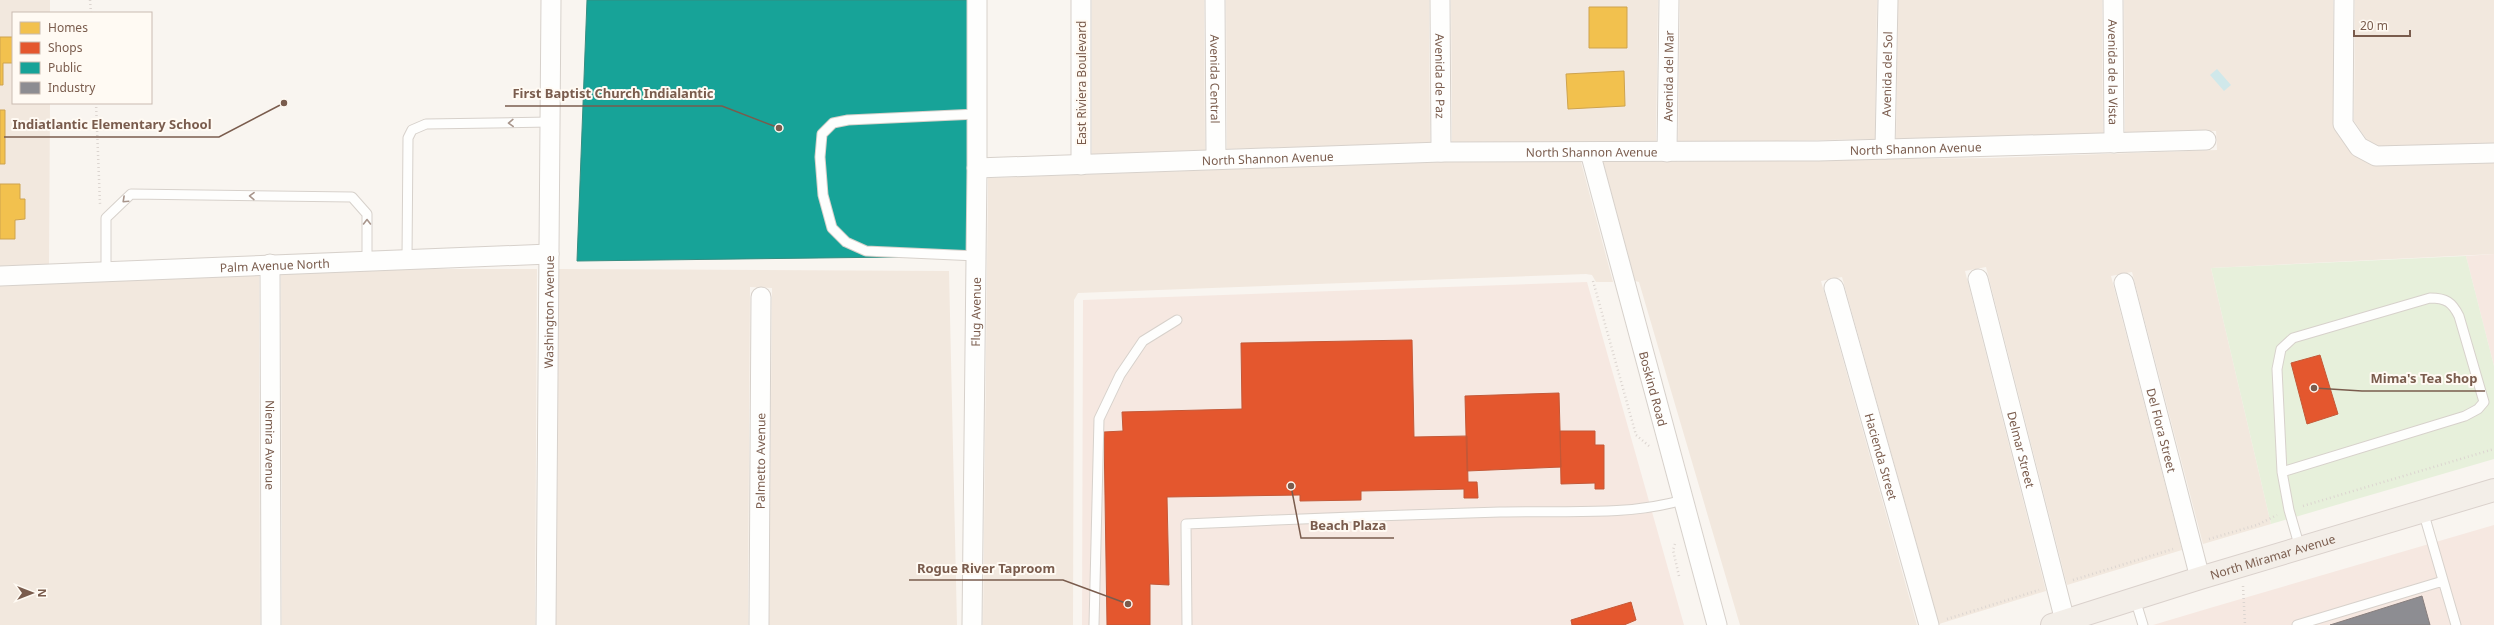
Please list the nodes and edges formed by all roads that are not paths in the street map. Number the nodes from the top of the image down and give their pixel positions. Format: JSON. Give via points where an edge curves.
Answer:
{"nodes":[{"id":1,"x":551,"y":0,"type":"edge"},
{"id":2,"x":977,"y":0,"type":"edge"},
{"id":3,"x":1081,"y":0,"type":"edge"},
{"id":4,"x":1215,"y":0,"type":"edge"},
{"id":5,"x":1440,"y":0,"type":"edge"},
{"id":6,"x":1669,"y":0,"type":"edge"},
{"id":7,"x":1888,"y":0,"type":"edge"},
{"id":8,"x":2113,"y":0,"type":"edge"},
{"id":9,"x":2344,"y":0,"type":"edge"},
{"id":10,"x":977,"y":114,"type":"junction"},
{"id":11,"x":550,"y":122,"type":"junction"},
{"id":12,"x":2206,"y":140,"type":"dead end"},
{"id":13,"x":2114,"y":144,"type":"junction"},
{"id":14,"x":1885,"y":149,"type":"junction"},
{"id":15,"x":1441,"y":152,"type":"junction"},
{"id":16,"x":1590,"y":152,"type":"junction"},
{"id":17,"x":1667,"y":152,"type":"junction"},
{"id":18,"x":2494,"y":153,"type":"edge"},
{"id":19,"x":1216,"y":159,"type":"junction"},
{"id":20,"x":1081,"y":165,"type":"junction"},
{"id":21,"x":978,"y":168,"type":"junction"},
{"id":22,"x":549,"y":254,"type":"junction"},
{"id":23,"x":976,"y":256,"type":"junction"},
{"id":24,"x":407,"y":259,"type":"junction"},
{"id":25,"x":367,"y":261,"type":"junction"},
{"id":26,"x":270,"y":264,"type":"junction"},
{"id":27,"x":106,"y":271,"type":"junction"},
{"id":28,"x":0,"y":276,"type":"edge"},
{"id":29,"x":1978,"y":279,"type":"dead end"},
{"id":30,"x":2124,"y":283,"type":"dead end"},
{"id":31,"x":1834,"y":288,"type":"dead end"},
{"id":32,"x":761,"y":297,"type":"dead end"},
{"id":33,"x":1177,"y":320,"type":"dead end"},
{"id":34,"x":2282,"y":472,"type":"junction"},
{"id":35,"x":2494,"y":490,"type":"edge"},
{"id":36,"x":1683,"y":500,"type":"junction"},
{"id":37,"x":2423,"y":511,"type":"junction"},
{"id":38,"x":2300,"y":548,"type":"junction"},
{"id":39,"x":2200,"y":578,"type":"junction"},
{"id":40,"x":2443,"y":581,"type":"junction"},
{"id":41,"x":2135,"y":599,"type":"junction"},
{"id":42,"x":2058,"y":623,"type":"edge"},
{"id":43,"x":271,"y":625,"type":"edge"},
{"id":44,"x":546,"y":625,"type":"edge"},
{"id":45,"x":759,"y":625,"type":"edge"},
{"id":46,"x":972,"y":625,"type":"edge"},
{"id":47,"x":1094,"y":625,"type":"edge"},
{"id":48,"x":1187,"y":625,"type":"edge"},
{"id":49,"x":1717,"y":625,"type":"edge"},
{"id":50,"x":1928,"y":625,"type":"edge"},
{"id":51,"x":2143,"y":625,"type":"edge"},
{"id":52,"x":2297,"y":625,"type":"edge"},
{"id":53,"x":2456,"y":625,"type":"edge"}],
"edges":[{"from":1,"to":11,"type":"street","name":"Washington Avenue"},
{"from":2,"to":10,"type":"street","name":"Flug Avenue"},
{"from":3,"to":20,"type":"street","name":"East Riviera Boulevard"},
{"from":4,"to":19,"type":"street","name":"Avenida Central"},
{"from":5,"to":15,"type":"street","name":"Avenida de Paz"},
{"from":6,"to":17,"type":"street","name":"Avenida del Mar"},
{"from":7,"to":14,"type":"street","name":"Avenida del Sol"},
{"from":8,"to":13,"type":"street","name":"Avenida de la Vista"},
{"from":9,"to":18,"type":"street","via":[[2343,124],[2359,146],[2376,156]]},
{"from":10,"to":21,"type":"street","name":"Flug Avenue"},
{"from":10,"to":23,"type":"lane","via":[[848,120],[833,123],[822,134],[820,157],[823,195],[832,228],[846,242],[866,251]]},
{"from":11,"to":22,"type":"street","name":"Washington Avenue"},
{"from":11,"to":24,"type":"lane","one_way":true,"via":[[420,125],[410,134]]},
{"from":12,"to":13,"type":"street","name":"North Shannon Avenue"},
{"from":13,"to":14,"type":"street","name":"North Shannon Avenue"},
{"from":14,"to":17,"type":"street","name":"North Shannon Avenue"},
{"from":15,"to":16,"type":"street","name":"North Shannon Avenue"},
{"from":15,"to":19,"type":"street","name":"North Shannon Avenue"},
{"from":16,"to":17,"type":"street","name":"North Shannon Avenue"},
{"from":16,"to":36,"type":"street","name":"Boskind Road"},
{"from":19,"to":20,"type":"street","name":"North Shannon Avenue"},
{"from":20,"to":21,"type":"street","name":"North Shannon Avenue"},
{"from":21,"to":23,"type":"street","name":"Flug Avenue"},
{"from":22,"to":24,"type":"street","name":"Palm Avenue North"},
{"from":22,"to":44,"type":"street","name":"Washington Avenue"},
{"from":23,"to":46,"type":"street","name":"Flug Avenue"},
{"from":24,"to":25,"type":"street","name":"Palm Avenue North"},
{"from":25,"to":26,"type":"street","name":"Palm Avenue North"},
{"from":25,"to":27,"type":"lane","one_way":true,"via":[[367,214],[352,197],[131,194],[106,218]]},
{"from":26,"to":27,"type":"street","name":"Palm Avenue North"},
{"from":26,"to":43,"type":"street","name":"Niemira Avenue"},
{"from":27,"to":28,"type":"street","name":"Palm Avenue North"},
{"from":29,"to":42,"type":"street","name":"Delmar Street"},
{"from":30,"to":39,"type":"street","name":"Del Flora Street"},
{"from":31,"to":50,"type":"street","name":"Hacienda Street"},
{"from":32,"to":45,"type":"street","name":"Palmetto Avenue"},
{"from":33,"to":47,"type":"lane","via":[[1143,341],[1120,375],[1099,419]]},
{"from":34,"to":34,"type":"lane","via":[[2277,369],[2281,349],[2292,338],[2430,298],[2443,298],[2453,304],[2459,316],[2484,402],[2478,410]]},
{"from":34,"to":38,"type":"lane"},
{"from":35,"to":37,"type":"main road","name":"North Miramar Avenue"},
{"from":36,"to":48,"type":"lane","via":[[1663,506],[1630,509],[1186,524]]},
{"from":36,"to":49,"type":"street","name":"Boskind Road"},
{"from":37,"to":38,"type":"main road","name":"North Miramar Avenue"},
{"from":37,"to":40,"type":"lane"},
{"from":38,"to":39,"type":"main road","name":"North Miramar Avenue"},
{"from":39,"to":41,"type":"main road","name":"North Miramar Avenue"},
{"from":40,"to":52,"type":"lane"},
{"from":40,"to":53,"type":"lane"},
{"from":41,"to":42,"type":"main road","name":"North Miramar Avenue"},
{"from":41,"to":51,"type":"lane"}]}
